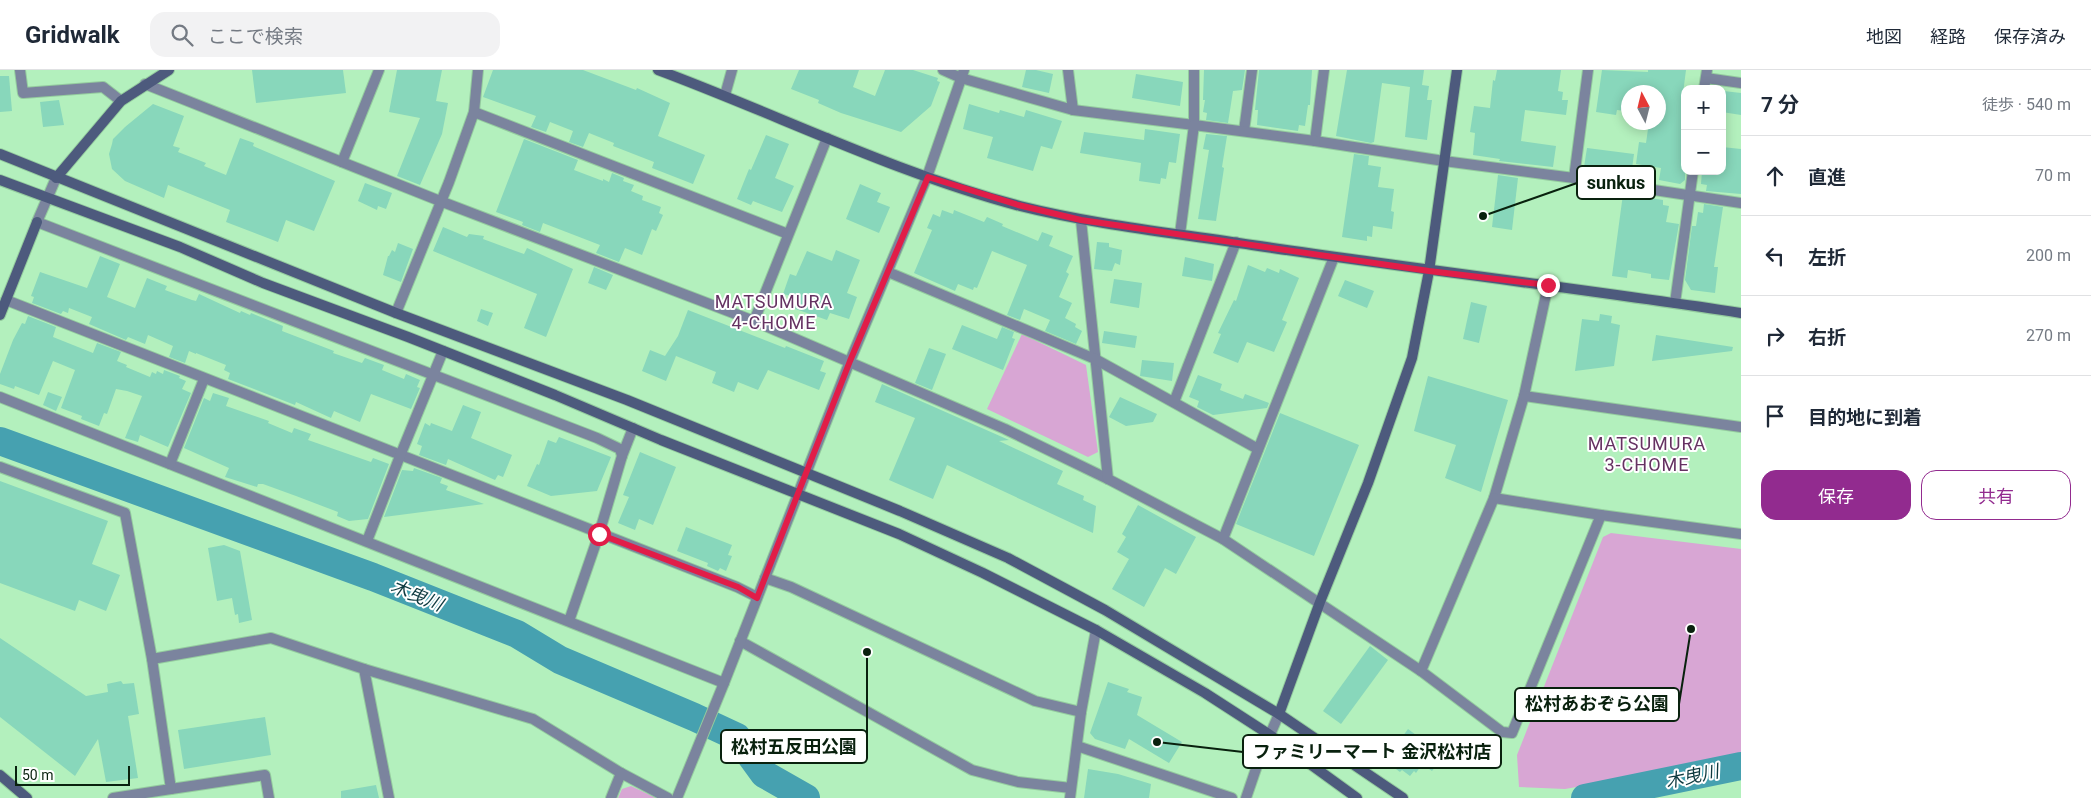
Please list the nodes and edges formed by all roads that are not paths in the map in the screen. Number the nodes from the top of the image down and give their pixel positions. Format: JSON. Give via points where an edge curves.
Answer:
{"nodes":[{"id":1,"x":20,"y":70,"type":"edge"},
{"id":2,"x":169,"y":70,"type":"edge"},
{"id":3,"x":379,"y":70,"type":"edge"},
{"id":4,"x":478,"y":70,"type":"edge"},
{"id":5,"x":658,"y":70,"type":"edge"},
{"id":6,"x":732,"y":70,"type":"edge"},
{"id":7,"x":943,"y":70,"type":"edge"},
{"id":8,"x":1068,"y":70,"type":"edge"},
{"id":9,"x":1194,"y":70,"type":"edge"},
{"id":10,"x":1252,"y":70,"type":"edge"},
{"id":11,"x":1324,"y":70,"type":"edge"},
{"id":12,"x":1457,"y":70,"type":"edge"},
{"id":13,"x":1588,"y":70,"type":"edge"},
{"id":14,"x":963,"y":74,"type":"edge"},
{"id":15,"x":1706,"y":74,"type":"edge"},
{"id":16,"x":1741,"y":83,"type":"edge"},
{"id":17,"x":146,"y":84,"type":"junction"},
{"id":18,"x":725,"y":95,"type":"junction"},
{"id":19,"x":121,"y":101,"type":"junction"},
{"id":20,"x":1073,"y":110,"type":"junction"},
{"id":21,"x":474,"y":112,"type":"junction"},
{"id":22,"x":1194,"y":125,"type":"junction"},
{"id":23,"x":1244,"y":132,"type":"junction"},
{"id":24,"x":827,"y":138,"type":"junction"},
{"id":25,"x":1315,"y":140,"type":"junction"},
{"id":26,"x":0,"y":154,"type":"edge"},
{"id":27,"x":1444,"y":161,"type":"junction"},
{"id":28,"x":342,"y":162,"type":"junction"},
{"id":29,"x":1692,"y":175,"type":"edge"},
{"id":30,"x":928,"y":177,"type":"junction"},
{"id":31,"x":56,"y":178,"type":"junction"},
{"id":32,"x":1574,"y":178,"type":"junction"},
{"id":33,"x":0,"y":180,"type":"edge"},
{"id":34,"x":1689,"y":196,"type":"junction"},
{"id":35,"x":46,"y":198,"type":"junction"},
{"id":36,"x":440,"y":201,"type":"junction"},
{"id":37,"x":1741,"y":203,"type":"edge"},
{"id":38,"x":1081,"y":220,"type":"junction"},
{"id":39,"x":37,"y":222,"type":"junction"},
{"id":40,"x":788,"y":234,"type":"junction"},
{"id":41,"x":1180,"y":234,"type":"junction"},
{"id":42,"x":1236,"y":242,"type":"junction"},
{"id":43,"x":1334,"y":257,"type":"junction"},
{"id":44,"x":1429,"y":271,"type":"junction"},
{"id":45,"x":888,"y":272,"type":"junction"},
{"id":46,"x":1548,"y":285,"type":"junction"},
{"id":47,"x":6,"y":300,"type":"junction"},
{"id":48,"x":1675,"y":303,"type":"junction"},
{"id":49,"x":396,"y":313,"type":"junction"},
{"id":50,"x":1741,"y":313,"type":"edge"},
{"id":51,"x":0,"y":315,"type":"edge"},
{"id":52,"x":754,"y":321,"type":"junction"},
{"id":53,"x":443,"y":351,"type":"junction"},
{"id":54,"x":1096,"y":359,"type":"junction"},
{"id":55,"x":850,"y":361,"type":"junction"},
{"id":56,"x":433,"y":375,"type":"junction"},
{"id":57,"x":204,"y":378,"type":"junction"},
{"id":58,"x":1524,"y":396,"type":"junction"},
{"id":59,"x":0,"y":397,"type":"edge"},
{"id":60,"x":1174,"y":402,"type":"junction"},
{"id":61,"x":1741,"y":427,"type":"edge"},
{"id":62,"x":632,"y":428,"type":"junction"},
{"id":63,"x":1258,"y":449,"type":"junction"},
{"id":64,"x":400,"y":456,"type":"junction"},
{"id":65,"x":622,"y":456,"type":"junction"},
{"id":66,"x":170,"y":464,"type":"junction"},
{"id":67,"x":0,"y":467,"type":"edge"},
{"id":68,"x":807,"y":473,"type":"junction"},
{"id":69,"x":1108,"y":479,"type":"junction"},
{"id":70,"x":797,"y":495,"type":"junction"},
{"id":71,"x":1494,"y":498,"type":"junction"},
{"id":72,"x":1601,"y":515,"type":"junction"},
{"id":73,"x":599,"y":534,"type":"junction"},
{"id":74,"x":1741,"y":534,"type":"edge"},
{"id":75,"x":1223,"y":539,"type":"junction"},
{"id":76,"x":367,"y":541,"type":"junction"},
{"id":77,"x":765,"y":578,"type":"junction"},
{"id":78,"x":757,"y":598,"type":"junction"},
{"id":79,"x":1320,"y":602,"type":"junction"},
{"id":80,"x":569,"y":621,"type":"junction"},
{"id":81,"x":1096,"y":630,"type":"junction"},
{"id":82,"x":740,"y":641,"type":"junction"},
{"id":83,"x":152,"y":659,"type":"junction"},
{"id":84,"x":364,"y":669,"type":"junction"},
{"id":85,"x":1421,"y":671,"type":"junction"},
{"id":86,"x":724,"y":683,"type":"junction"},
{"id":87,"x":1081,"y":712,"type":"junction"},
{"id":88,"x":1279,"y":714,"type":"junction"},
{"id":89,"x":1270,"y":735,"type":"junction"},
{"id":90,"x":1078,"y":746,"type":"junction"},
{"id":91,"x":621,"y":774,"type":"junction"},
{"id":92,"x":0,"y":775,"type":"edge"},
{"id":93,"x":171,"y":788,"type":"junction"},
{"id":94,"x":1070,"y":793,"type":"edge"},
{"id":95,"x":1400,"y":795,"type":"edge"},
{"id":96,"x":27,"y":798,"type":"edge"},
{"id":97,"x":113,"y":798,"type":"edge"},
{"id":98,"x":269,"y":798,"type":"edge"},
{"id":99,"x":388,"y":798,"type":"edge"},
{"id":100,"x":611,"y":798,"type":"edge"},
{"id":101,"x":668,"y":798,"type":"edge"},
{"id":102,"x":677,"y":798,"type":"edge"},
{"id":103,"x":1232,"y":798,"type":"edge"},
{"id":104,"x":1246,"y":798,"type":"edge"},
{"id":105,"x":1357,"y":798,"type":"edge"}],
"edges":[{"from":1,"to":19,"type":"street","via":[[23,93],[103,87]]},
{"from":2,"to":17,"type":"street"},
{"from":3,"to":28,"type":"street"},
{"from":4,"to":21,"type":"street"},
{"from":5,"to":18,"type":"street"},
{"from":6,"to":18,"type":"street"},
{"from":7,"to":14,"type":"street"},
{"from":8,"to":20,"type":"street"},
{"from":9,"to":22,"type":"street"},
{"from":10,"to":23,"type":"street"},
{"from":11,"to":25,"type":"street"},
{"from":12,"to":27,"type":"street"},
{"from":13,"to":32,"type":"street"},
{"from":14,"to":20,"type":"street"},
{"from":14,"to":30,"type":"street"},
{"from":15,"to":16,"type":"street"},
{"from":17,"to":19,"type":"street"},
{"from":17,"to":28,"type":"street"},
{"from":18,"to":24,"type":"street"},
{"from":19,"to":31,"type":"street"},
{"from":20,"to":22,"type":"street"},
{"from":21,"to":36,"type":"street","via":[[450,182]]},
{"from":21,"to":40,"type":"street"},
{"from":22,"to":23,"type":"street"},
{"from":22,"to":41,"type":"street"},
{"from":23,"to":25,"type":"street"},
{"from":24,"to":30,"type":"street"},
{"from":24,"to":40,"type":"street"},
{"from":25,"to":27,"type":"street"},
{"from":26,"to":31,"type":"street"},
{"from":27,"to":32,"type":"street"},
{"from":27,"to":44,"type":"street"},
{"from":28,"to":36,"type":"street"},
{"from":29,"to":34,"type":"street"},
{"from":30,"to":38,"type":"street","via":[[1018,205]]},
{"from":30,"to":45,"type":"street"},
{"from":31,"to":35,"type":"street"},
{"from":31,"to":49,"type":"street"},
{"from":32,"to":34,"type":"street"},
{"from":33,"to":35,"type":"street"},
{"from":34,"to":37,"type":"street"},
{"from":34,"to":48,"type":"street"},
{"from":35,"to":39,"type":"street"},
{"from":35,"to":53,"type":"street"},
{"from":36,"to":49,"type":"street"},
{"from":36,"to":52,"type":"street"},
{"from":38,"to":41,"type":"street"},
{"from":38,"to":54,"type":"street"},
{"from":39,"to":47,"type":"street"},
{"from":39,"to":56,"type":"street"},
{"from":40,"to":52,"type":"street"},
{"from":41,"to":42,"type":"street"},
{"from":42,"to":43,"type":"street"},
{"from":42,"to":60,"type":"street"},
{"from":43,"to":44,"type":"street"},
{"from":43,"to":63,"type":"street"},
{"from":44,"to":46,"type":"street"},
{"from":44,"to":79,"type":"street","via":[[1412,358],[1368,482]]},
{"from":45,"to":54,"type":"street"},
{"from":45,"to":55,"type":"street"},
{"from":46,"to":48,"type":"street"},
{"from":46,"to":58,"type":"street"},
{"from":47,"to":51,"type":"street"},
{"from":47,"to":57,"type":"street"},
{"from":48,"to":50,"type":"street"},
{"from":49,"to":68,"type":"street","via":[[627,400]]},
{"from":52,"to":55,"type":"street"},
{"from":53,"to":56,"type":"street"},
{"from":53,"to":62,"type":"street"},
{"from":54,"to":60,"type":"street"},
{"from":54,"to":69,"type":"street"},
{"from":55,"to":68,"type":"street"},
{"from":55,"to":69,"type":"street","via":[[996,425]]},
{"from":56,"to":64,"type":"street"},
{"from":56,"to":65,"type":"street","via":[[596,438],[620,449]]},
{"from":57,"to":64,"type":"street"},
{"from":57,"to":66,"type":"street"},
{"from":58,"to":61,"type":"street"},
{"from":58,"to":71,"type":"street"},
{"from":59,"to":66,"type":"street"},
{"from":60,"to":63,"type":"street"},
{"from":62,"to":65,"type":"street"},
{"from":62,"to":70,"type":"street"},
{"from":63,"to":75,"type":"street"},
{"from":64,"to":73,"type":"street"},
{"from":64,"to":76,"type":"street"},
{"from":65,"to":73,"type":"street"},
{"from":66,"to":76,"type":"street"},
{"from":67,"to":83,"type":"street","via":[[125,513]]},
{"from":68,"to":70,"type":"street"},
{"from":68,"to":88,"type":"street","via":[[1008,558],[1106,610]]},
{"from":69,"to":75,"type":"street"},
{"from":70,"to":77,"type":"street"},
{"from":70,"to":81,"type":"street","via":[[898,534]]},
{"from":71,"to":72,"type":"street"},
{"from":71,"to":85,"type":"street"},
{"from":72,"to":74,"type":"street"},
{"from":72,"to":85,"type":"street","via":[[1512,733],[1502,732]]},
{"from":73,"to":78,"type":"street","via":[[738,587]]},
{"from":73,"to":80,"type":"street"},
{"from":75,"to":79,"type":"street"},
{"from":76,"to":80,"type":"street"},
{"from":77,"to":78,"type":"street"},
{"from":77,"to":87,"type":"street","via":[[791,587],[1035,701]]},
{"from":78,"to":82,"type":"street"},
{"from":79,"to":85,"type":"street"},
{"from":79,"to":88,"type":"street"},
{"from":80,"to":86,"type":"street"},
{"from":81,"to":87,"type":"street"},
{"from":81,"to":89,"type":"street"},
{"from":82,"to":86,"type":"street"},
{"from":82,"to":94,"type":"street","via":[[972,770]]},
{"from":83,"to":84,"type":"street","via":[[271,638]]},
{"from":83,"to":93,"type":"street"},
{"from":84,"to":91,"type":"street","via":[[533,719]]},
{"from":84,"to":99,"type":"street"},
{"from":86,"to":102,"type":"street"},
{"from":87,"to":90,"type":"street"},
{"from":88,"to":89,"type":"street"},
{"from":88,"to":95,"type":"street"},
{"from":89,"to":104,"type":"street"},
{"from":89,"to":105,"type":"street"},
{"from":90,"to":94,"type":"street"},
{"from":90,"to":103,"type":"street"},
{"from":91,"to":100,"type":"street"},
{"from":91,"to":101,"type":"street"},
{"from":92,"to":96,"type":"street"},
{"from":93,"to":97,"type":"street"},
{"from":93,"to":98,"type":"street","via":[[265,775]]}]}
